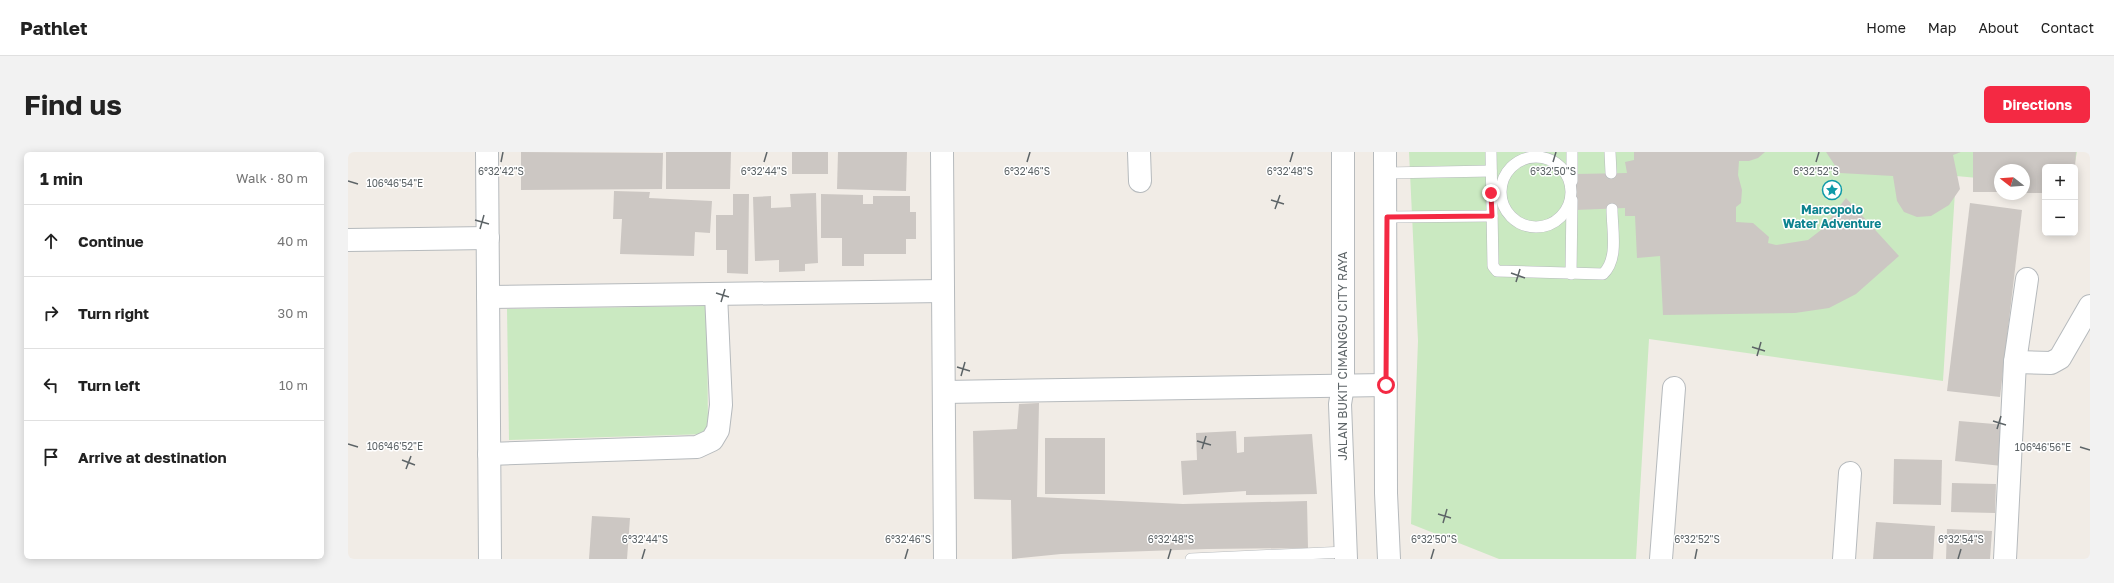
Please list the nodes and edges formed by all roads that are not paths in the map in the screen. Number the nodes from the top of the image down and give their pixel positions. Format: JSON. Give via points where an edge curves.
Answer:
{"nodes":[{"id":1,"x":487,"y":152,"type":"edge"},
{"id":2,"x":942,"y":152,"type":"edge"},
{"id":3,"x":1139,"y":152,"type":"edge"},
{"id":4,"x":1343,"y":152,"type":"edge"},
{"id":5,"x":1491,"y":152,"type":"edge"},
{"id":6,"x":1572,"y":152,"type":"edge"},
{"id":7,"x":1610,"y":152,"type":"edge"},
{"id":8,"x":1386,"y":162,"type":"edge"},
{"id":9,"x":1491,"y":171,"type":"junction"},
{"id":10,"x":1611,"y":173,"type":"dead end"},
{"id":11,"x":1140,"y":181,"type":"dead end"},
{"id":12,"x":1572,"y":192,"type":"junction"},
{"id":13,"x":1496,"y":193,"type":"junction"},
{"id":14,"x":1612,"y":209,"type":"dead end"},
{"id":15,"x":1492,"y":216,"type":"junction"},
{"id":16,"x":1387,"y":217,"type":"junction"},
{"id":17,"x":488,"y":238,"type":"junction"},
{"id":18,"x":348,"y":240,"type":"edge"},
{"id":19,"x":1571,"y":274,"type":"junction"},
{"id":20,"x":2027,"y":279,"type":"dead end"},
{"id":21,"x":944,"y":291,"type":"junction"},
{"id":22,"x":716,"y":294,"type":"junction"},
{"id":23,"x":488,"y":296,"type":"junction"},
{"id":24,"x":2090,"y":306,"type":"edge"},
{"id":25,"x":2015,"y":362,"type":"junction"},
{"id":26,"x":1386,"y":385,"type":"junction"},
{"id":27,"x":1343,"y":386,"type":"junction"},
{"id":28,"x":1674,"y":388,"type":"dead end"},
{"id":29,"x":944,"y":392,"type":"junction"},
{"id":30,"x":489,"y":454,"type":"junction"},
{"id":31,"x":1850,"y":473,"type":"dead end"},
{"id":32,"x":1346,"y":555,"type":"edge"},
{"id":33,"x":490,"y":559,"type":"edge"},
{"id":34,"x":945,"y":559,"type":"edge"},
{"id":35,"x":1191,"y":559,"type":"edge"},
{"id":36,"x":1389,"y":559,"type":"edge"},
{"id":37,"x":1661,"y":559,"type":"edge"},
{"id":38,"x":1844,"y":559,"type":"edge"},
{"id":39,"x":2005,"y":559,"type":"edge"}],
"edges":[{"from":1,"to":17,"type":"street"},
{"from":2,"to":21,"type":"street"},
{"from":3,"to":11,"type":"street"},
{"from":4,"to":27,"type":"street","name":"JALAN BUKIT CIMANGGU CITY RAYA"},
{"from":5,"to":9,"type":"lane"},
{"from":6,"to":12,"type":"lane"},
{"from":7,"to":10,"type":"lane"},
{"from":8,"to":9,"type":"lane"},
{"from":8,"to":16,"type":"street"},
{"from":9,"to":13,"type":"lane"},
{"from":12,"to":13,"type":"lane","via":[[1569,204],[1556,221],[1535,227],[1515,221]]},
{"from":12,"to":13,"type":"lane","via":[[1570,180],[1561,166],[1546,158],[1535,157],[1514,164]]},
{"from":12,"to":19,"type":"lane"},
{"from":13,"to":15,"type":"lane"},
{"from":14,"to":19,"type":"lane","via":[[1613,260],[1610,268],[1603,274]]},
{"from":15,"to":16,"type":"lane"},
{"from":15,"to":19,"type":"lane","via":[[1493,266],[1497,271]]},
{"from":16,"to":26,"type":"street"},
{"from":17,"to":18,"type":"street"},
{"from":17,"to":23,"type":"street"},
{"from":20,"to":25,"type":"street"},
{"from":21,"to":22,"type":"street"},
{"from":21,"to":29,"type":"street"},
{"from":22,"to":23,"type":"street"},
{"from":22,"to":30,"type":"street","via":[[721,405],[718,430],[712,440],[697,447]]},
{"from":23,"to":30,"type":"street"},
{"from":24,"to":25,"type":"street","via":[[2060,358],[2052,363]]},
{"from":25,"to":39,"type":"street"},
{"from":26,"to":27,"type":"street"},
{"from":26,"to":36,"type":"street"},
{"from":27,"to":29,"type":"street"},
{"from":27,"to":32,"type":"street","name":"JALAN BUKIT CIMANGGU CITY RAYA","via":[[1340,404]]},
{"from":28,"to":37,"type":"street"},
{"from":29,"to":34,"type":"street"},
{"from":30,"to":33,"type":"street"},
{"from":31,"to":38,"type":"street"},
{"from":32,"to":35,"type":"lane"}]}
